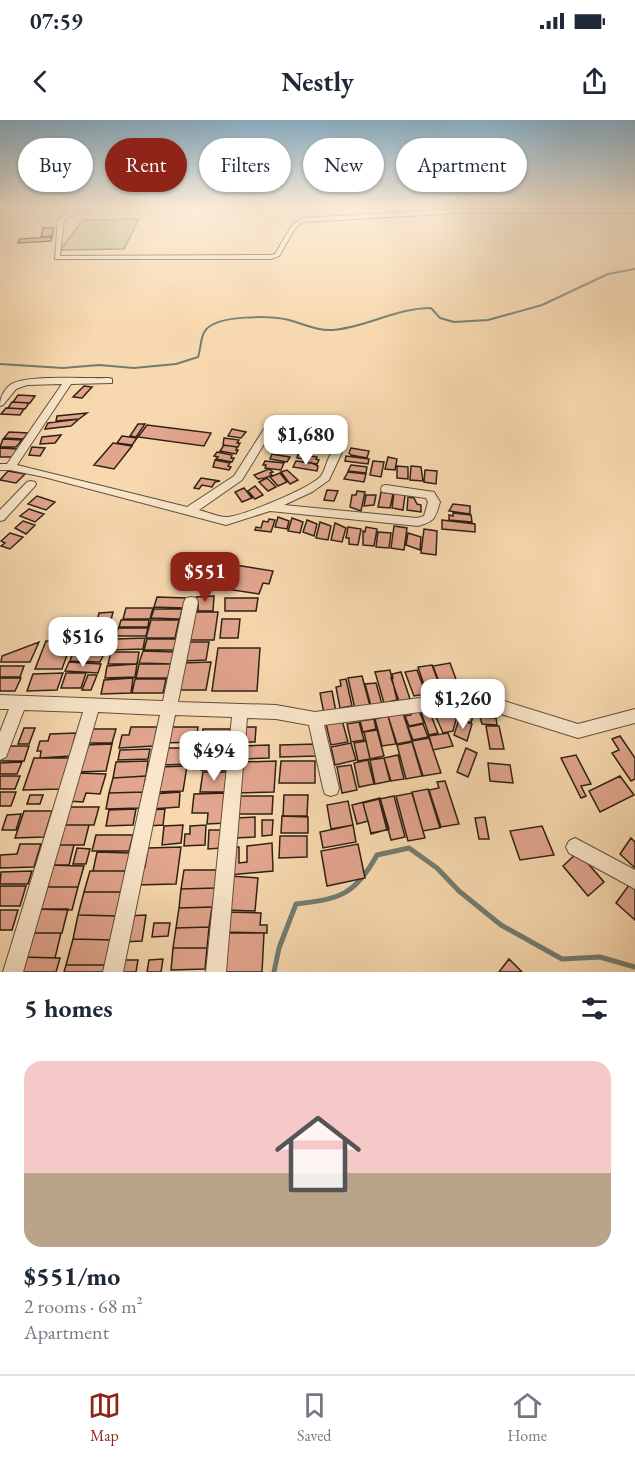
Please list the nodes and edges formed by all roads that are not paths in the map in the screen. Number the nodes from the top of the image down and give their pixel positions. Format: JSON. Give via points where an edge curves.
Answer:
{"nodes":[{"id":1,"x":58,"y":246,"type":"edge"},
{"id":2,"x":282,"y":246,"type":"edge"},
{"id":3,"x":109,"y":381,"type":"dead end"},
{"id":4,"x":69,"y":382,"type":"junction"},
{"id":5,"x":0,"y":403,"type":"edge"},
{"id":6,"x":267,"y":431,"type":"dead end"},
{"id":7,"x":338,"y":452,"type":"dead end"},
{"id":8,"x":5,"y":467,"type":"edge"},
{"id":9,"x":31,"y":484,"type":"dead end"},
{"id":10,"x":386,"y":489,"type":"dead end"},
{"id":11,"x":270,"y":508,"type":"junction"},
{"id":12,"x":191,"y":510,"type":"junction"},
{"id":13,"x":0,"y":517,"type":"edge"},
{"id":14,"x":191,"y":602,"type":"dead end"},
{"id":15,"x":0,"y":702,"type":"edge"},
{"id":16,"x":19,"y":703,"type":"junction"},
{"id":17,"x":92,"y":706,"type":"junction"},
{"id":18,"x":167,"y":707,"type":"junction"},
{"id":19,"x":240,"y":712,"type":"junction"},
{"id":20,"x":635,"y":716,"type":"edge"},
{"id":21,"x":315,"y":718,"type":"junction"},
{"id":22,"x":0,"y":752,"type":"edge"},
{"id":23,"x":331,"y":788,"type":"dead end"},
{"id":24,"x":575,"y":847,"type":"dead end"},
{"id":25,"x":635,"y":880,"type":"edge"},
{"id":26,"x":12,"y":972,"type":"edge"},
{"id":27,"x":113,"y":972,"type":"edge"},
{"id":28,"x":216,"y":972,"type":"edge"}],
"edges":[{"from":1,"to":2,"type":"street","via":[[57,258],[271,257]]},
{"from":3,"to":4,"type":"street"},
{"from":4,"to":5,"type":"street","via":[[26,382],[13,387]]},
{"from":4,"to":8,"type":"street"},
{"from":6,"to":12,"type":"street","via":[[238,478]]},
{"from":7,"to":11,"type":"street","via":[[324,480]]},
{"from":8,"to":12,"type":"street"},
{"from":9,"to":13,"type":"street"},
{"from":10,"to":11,"type":"street","via":[[430,495],[434,502],[429,518],[418,522]]},
{"from":11,"to":12,"type":"street","via":[[226,521]]},
{"from":14,"to":18,"type":"street"},
{"from":15,"to":16,"type":"street"},
{"from":16,"to":17,"type":"street"},
{"from":16,"to":22,"type":"street"},
{"from":17,"to":18,"type":"street"},
{"from":17,"to":26,"type":"street"},
{"from":18,"to":19,"type":"street"},
{"from":18,"to":27,"type":"street"},
{"from":19,"to":21,"type":"street"},
{"from":19,"to":28,"type":"street"},
{"from":20,"to":21,"type":"street","via":[[578,731],[472,698]]},
{"from":21,"to":23,"type":"street"},
{"from":24,"to":25,"type":"street"}]}
